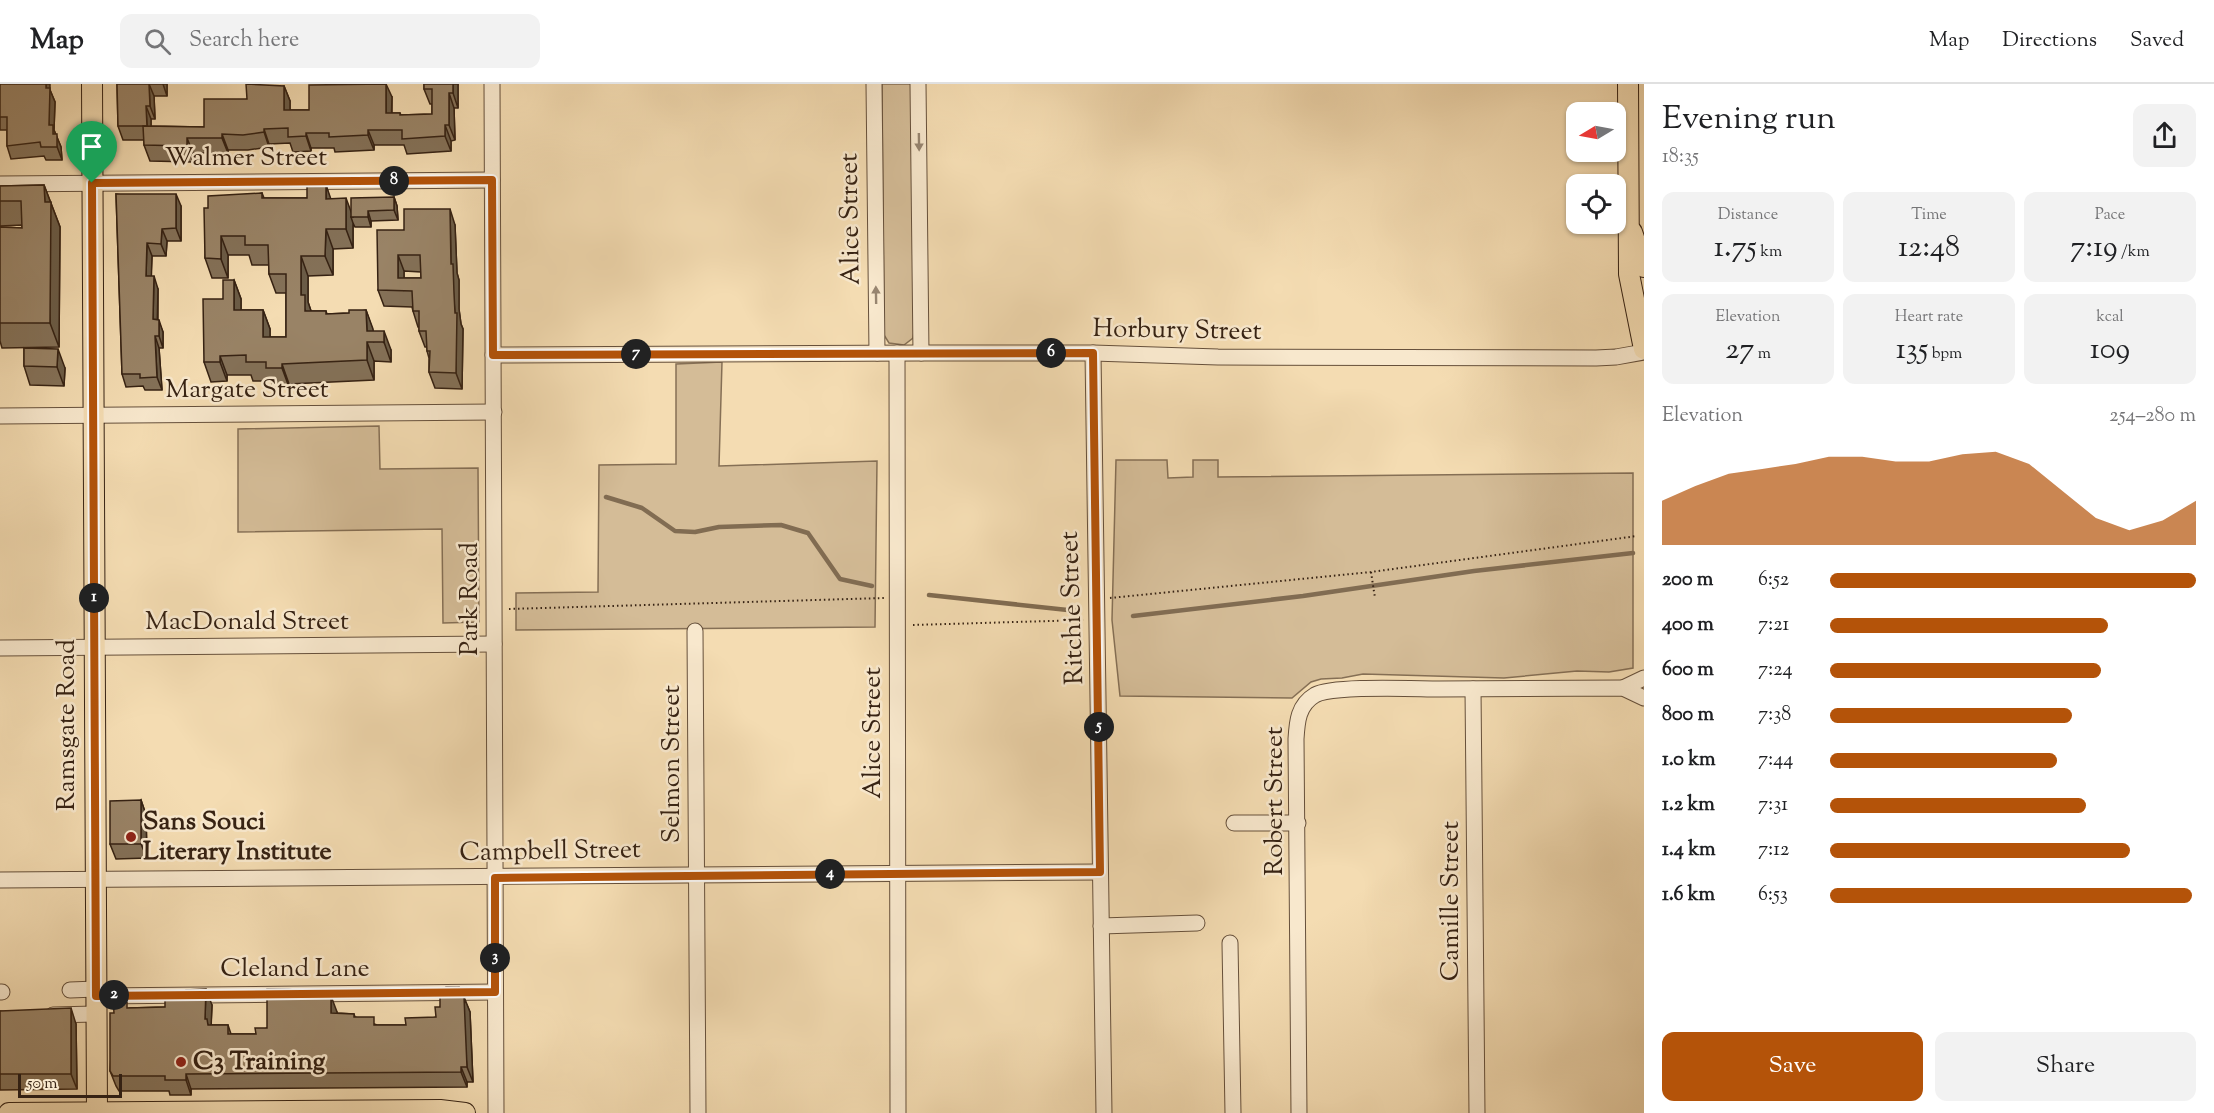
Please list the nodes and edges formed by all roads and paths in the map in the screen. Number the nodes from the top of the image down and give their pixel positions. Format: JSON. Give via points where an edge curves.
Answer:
{"nodes":[{"id":1,"x":92,"y":84,"type":"edge"},
{"id":2,"x":492,"y":84,"type":"edge"},
{"id":3,"x":874,"y":84,"type":"edge"},
{"id":4,"x":918,"y":84,"type":"edge"},
{"id":5,"x":1628,"y":84,"type":"edge"},
{"id":6,"x":492,"y":180,"type":"junction"},
{"id":7,"x":92,"y":183,"type":"junction"},
{"id":8,"x":0,"y":184,"type":"edge"},
{"id":9,"x":1630,"y":227,"type":"junction"},
{"id":10,"x":1644,"y":267,"type":"edge"},
{"id":11,"x":1640,"y":309,"type":"edge"},
{"id":12,"x":1644,"y":350,"type":"edge"},
{"id":13,"x":877,"y":353,"type":"junction"},
{"id":14,"x":897,"y":353,"type":"junction"},
{"id":15,"x":921,"y":353,"type":"junction"},
{"id":16,"x":1093,"y":353,"type":"junction"},
{"id":17,"x":493,"y":355,"type":"junction"},
{"id":18,"x":494,"y":412,"type":"junction"},
{"id":19,"x":93,"y":415,"type":"junction"},
{"id":20,"x":0,"y":416,"type":"edge"},
{"id":21,"x":1637,"y":536,"type":"dead end"},
{"id":22,"x":1371,"y":572,"type":"junction"},
{"id":23,"x":896,"y":598,"type":"junction"},
{"id":24,"x":1375,"y":598,"type":"dead end"},
{"id":25,"x":1096,"y":607,"type":"junction"},
{"id":26,"x":494,"y":609,"type":"junction"},
{"id":27,"x":913,"y":625,"type":"dead end"},
{"id":28,"x":696,"y":631,"type":"dead end"},
{"id":29,"x":494,"y":644,"type":"junction"},
{"id":30,"x":94,"y":647,"type":"junction"},
{"id":31,"x":0,"y":648,"type":"edge"},
{"id":32,"x":1644,"y":678,"type":"edge"},
{"id":33,"x":1623,"y":688,"type":"junction"},
{"id":34,"x":1473,"y":689,"type":"junction"},
{"id":35,"x":1644,"y":698,"type":"edge"},
{"id":36,"x":1299,"y":822,"type":"junction"},
{"id":37,"x":1233,"y":823,"type":"dead end"},
{"id":38,"x":1100,"y":872,"type":"junction"},
{"id":39,"x":696,"y":874,"type":"junction"},
{"id":40,"x":897,"y":874,"type":"junction"},
{"id":41,"x":495,"y":878,"type":"junction"},
{"id":42,"x":0,"y":880,"type":"edge"},
{"id":43,"x":95,"y":880,"type":"junction"},
{"id":44,"x":1197,"y":923,"type":"dead end"},
{"id":45,"x":1101,"y":926,"type":"junction"},
{"id":46,"x":1230,"y":943,"type":"dead end"},
{"id":47,"x":70,"y":990,"type":"dead end"},
{"id":48,"x":495,"y":992,"type":"junction"},
{"id":49,"x":96,"y":1000,"type":"junction"},
{"id":50,"x":33,"y":1015,"type":"edge"},
{"id":51,"x":9,"y":1113,"type":"edge"},
{"id":52,"x":96,"y":1113,"type":"edge"},
{"id":53,"x":465,"y":1113,"type":"edge"},
{"id":54,"x":496,"y":1113,"type":"edge"},
{"id":55,"x":698,"y":1113,"type":"edge"},
{"id":56,"x":898,"y":1113,"type":"edge"},
{"id":57,"x":1104,"y":1113,"type":"edge"},
{"id":58,"x":1233,"y":1113,"type":"edge"},
{"id":59,"x":1299,"y":1113,"type":"edge"},
{"id":60,"x":1476,"y":1113,"type":"edge"}],
"edges":[{"from":1,"to":7,"type":"main road","name":"Ramsgate Road"},
{"from":2,"to":6,"type":"street","name":"Park Road"},
{"from":13,"to":3,"type":"street","name":"Alice Street","one_way":true},
{"from":4,"to":15,"type":"street","one_way":true},
{"from":5,"to":9,"type":"main road"},
{"from":6,"to":7,"type":"street","name":"Walmer Street"},
{"from":6,"to":17,"type":"street","name":"Park Road"},
{"from":7,"to":8,"type":"street","name":"Walmer Street"},
{"from":7,"to":19,"type":"main road","name":"Ramsgate Road"},
{"from":9,"to":10,"type":"main road"},
{"from":9,"to":11,"type":"main road","via":[[1629,274]]},
{"from":11,"to":12,"type":"main road"},
{"from":12,"to":16,"type":"street","name":"Horbury Street","via":[[1596,358]]},
{"from":13,"to":14,"type":"street","name":"Horbury Street"},
{"from":13,"to":17,"type":"street","name":"Horbury Street"},
{"from":14,"to":15,"type":"street","name":"Horbury Street"},
{"from":14,"to":23,"type":"street","name":"Alice Street"},
{"from":15,"to":16,"type":"street","name":"Horbury Street"},
{"from":16,"to":25,"type":"street","name":"Ritchie Street"},
{"from":17,"to":18,"type":"street","name":"Park Road"},
{"from":18,"to":19,"type":"street","name":"Margate Street"},
{"from":18,"to":26,"type":"street","name":"Park Road"},
{"from":19,"to":20,"type":"street","name":"Margate Street"},
{"from":19,"to":30,"type":"main road","name":"Ramsgate Road"},
{"from":21,"to":22,"type":"path"},
{"from":22,"to":24,"type":"path"},
{"from":22,"to":25,"type":"path","via":[[1102,598]]},
{"from":23,"to":26,"type":"path"},
{"from":23,"to":40,"type":"street","name":"Alice Street"},
{"from":25,"to":27,"type":"path","via":[[1084,620]]},
{"from":25,"to":38,"type":"street","name":"Ritchie Street"},
{"from":26,"to":29,"type":"street","name":"Park Road"},
{"from":28,"to":39,"type":"street","name":"Selmon Street"},
{"from":29,"to":30,"type":"street","name":"MacDonald Street"},
{"from":29,"to":41,"type":"street","name":"Park Road"},
{"from":30,"to":31,"type":"street","name":"MacDonald Street"},
{"from":30,"to":43,"type":"main road","name":"Ramsgate Road"},
{"from":32,"to":33,"type":"street","name":"Robert Street"},
{"from":33,"to":34,"type":"street","name":"Robert Street"},
{"from":33,"to":35,"type":"street","name":"Robert Street"},
{"from":34,"to":36,"type":"street","name":"Robert Street","via":[[1329,691],[1315,695],[1297,722]]},
{"from":34,"to":60,"type":"street","name":"Camille Street"},
{"from":36,"to":37,"type":"street"},
{"from":36,"to":59,"type":"street","name":"Robert Street"},
{"from":38,"to":40,"type":"street","name":"Campbell Street"},
{"from":38,"to":45,"type":"street","name":"Ritchie Street"},
{"from":39,"to":40,"type":"street","name":"Campbell Street"},
{"from":39,"to":41,"type":"street","name":"Campbell Street"},
{"from":39,"to":55,"type":"street","name":"Selmon Street"},
{"from":40,"to":56,"type":"street","name":"Alice Street"},
{"from":41,"to":43,"type":"street","name":"Campbell Street"},
{"from":41,"to":48,"type":"street","name":"Park Road"},
{"from":42,"to":43,"type":"street","name":"Campbell Street"},
{"from":43,"to":49,"type":"main road","name":"Ramsgate Road"},
{"from":44,"to":45,"type":"street"},
{"from":45,"to":57,"type":"street","name":"Ritchie Street"},
{"from":46,"to":58,"type":"street"},
{"from":47,"to":49,"type":"street"},
{"from":48,"to":49,"type":"street","name":"Cleland Lane"},
{"from":48,"to":54,"type":"street","name":"Park Road"},
{"from":49,"to":50,"type":"street"},
{"from":49,"to":52,"type":"main road","name":"Ramsgate Road"},
{"from":51,"to":52,"type":"main road"},
{"from":52,"to":53,"type":"main road","via":[[440,1110]]}]}
